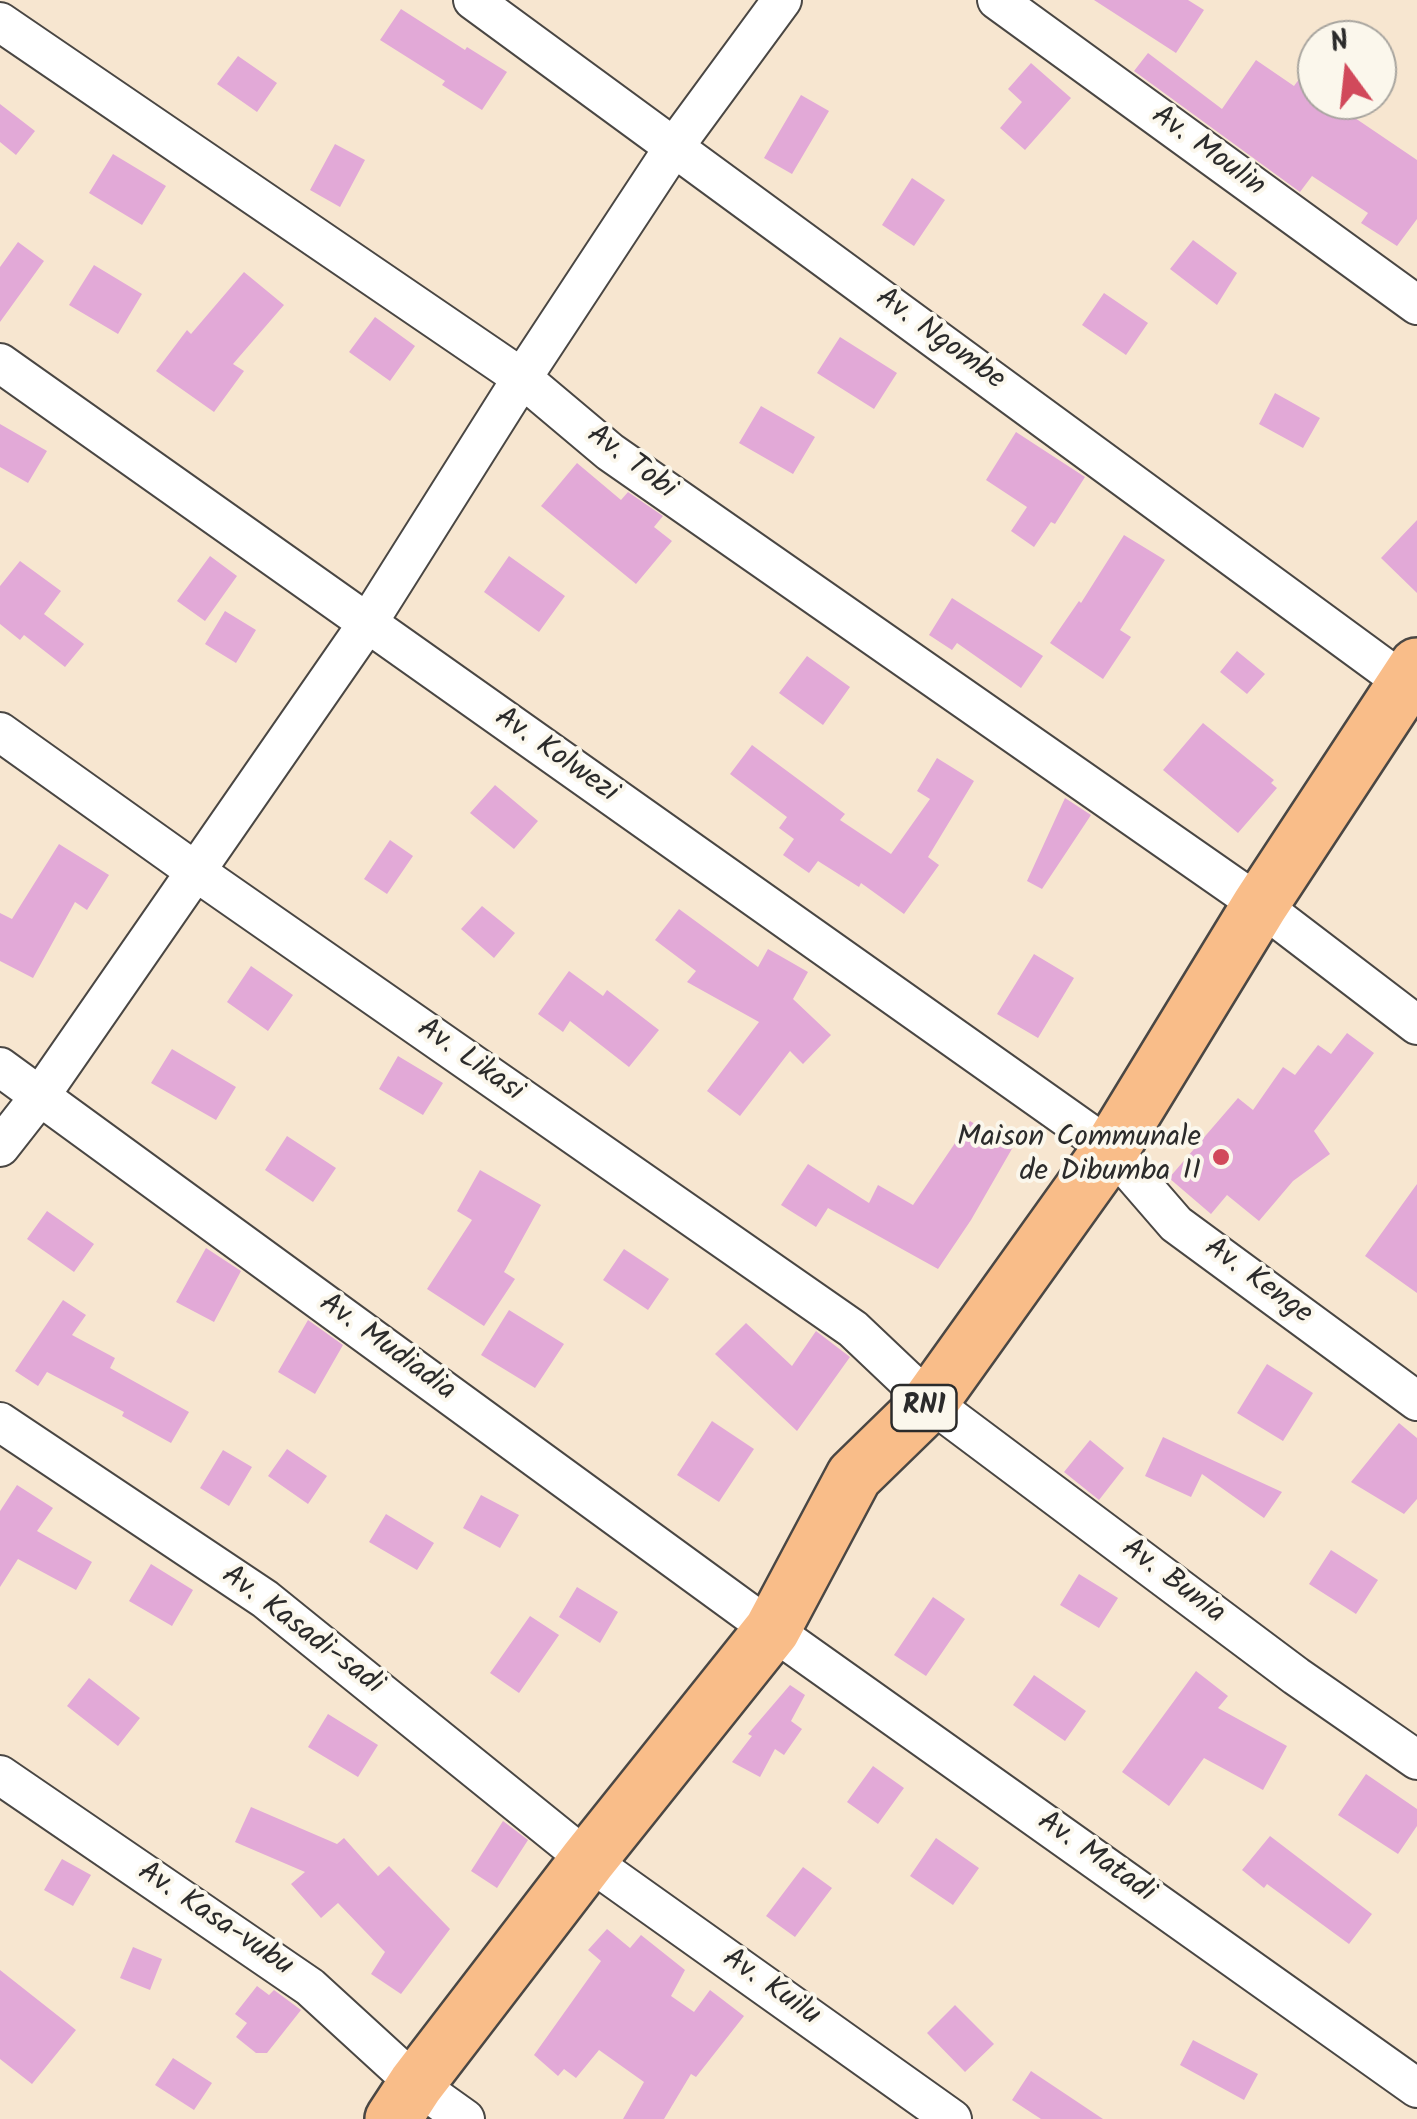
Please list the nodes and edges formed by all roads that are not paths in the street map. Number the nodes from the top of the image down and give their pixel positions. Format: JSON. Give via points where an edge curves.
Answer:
{"nodes":[{"id":1,"x":474,"y":0,"type":"edge"},
{"id":2,"x":782,"y":0,"type":"edge"},
{"id":3,"x":997,"y":0,"type":"edge"},
{"id":4,"x":0,"y":22,"type":"edge"},
{"id":5,"x":674,"y":147,"type":"junction"},
{"id":6,"x":1417,"y":305,"type":"edge"},
{"id":7,"x":0,"y":363,"type":"edge"},
{"id":8,"x":522,"y":378,"type":"junction"},
{"id":9,"x":367,"y":624,"type":"junction"},
{"id":10,"x":1413,"y":680,"type":"edge"},
{"id":11,"x":0,"y":732,"type":"edge"},
{"id":12,"x":195,"y":871,"type":"junction"},
{"id":13,"x":1260,"y":905,"type":"junction"},
{"id":14,"x":1417,"y":1025,"type":"edge"},
{"id":15,"x":0,"y":1067,"type":"edge"},
{"id":16,"x":40,"y":1096,"type":"junction"},
{"id":17,"x":0,"y":1147,"type":"edge"},
{"id":18,"x":1111,"y":1149,"type":"junction"},
{"id":19,"x":1417,"y":1401,"type":"edge"},
{"id":20,"x":930,"y":1402,"type":"junction"},
{"id":21,"x":0,"y":1422,"type":"edge"},
{"id":22,"x":772,"y":1630,"type":"junction"},
{"id":23,"x":1417,"y":1760,"type":"edge"},
{"id":24,"x":0,"y":1775,"type":"edge"},
{"id":25,"x":588,"y":1860,"type":"junction"},
{"id":26,"x":1417,"y":2088,"type":"edge"},
{"id":27,"x":404,"y":2101,"type":"edge"},
{"id":28,"x":465,"y":2119,"type":"edge"},
{"id":29,"x":952,"y":2119,"type":"edge"}],
"edges":[{"from":1,"to":5,"type":"street","name":"Av. Ngombe"},
{"from":2,"to":5,"type":"street"},
{"from":3,"to":6,"type":"street","name":"Av. Moulin"},
{"from":4,"to":8,"type":"street","name":"Av. Tobi"},
{"from":5,"to":8,"type":"street"},
{"from":5,"to":10,"type":"street","name":"Av. Ngombe"},
{"from":7,"to":9,"type":"street","name":"Av. Kolwezi"},
{"from":8,"to":9,"type":"street"},
{"from":8,"to":13,"type":"street","name":"Av. Tobi","via":[[610,452]]},
{"from":9,"to":12,"type":"street"},
{"from":9,"to":18,"type":"street","name":"Av. Kolwezi"},
{"from":10,"to":13,"type":"highway","number":"RN1"},
{"from":11,"to":12,"type":"street","name":"Av. Likasi"},
{"from":12,"to":16,"type":"street"},
{"from":12,"to":20,"type":"street","name":"Av. Likasi","via":[[852,1329]]},
{"from":13,"to":14,"type":"street","name":"Av. Tobi"},
{"from":13,"to":18,"type":"highway","number":"RN1"},
{"from":15,"to":16,"type":"street","name":"Av. Mudiadia"},
{"from":16,"to":17,"type":"street"},
{"from":16,"to":22,"type":"street","name":"Av. Mudiadia"},
{"from":18,"to":19,"type":"street","name":"Av. Kenge","via":[[1176,1224]]},
{"from":18,"to":20,"type":"highway","number":"RN1"},
{"from":20,"to":22,"type":"highway","number":"RN1","via":[[854,1476]]},
{"from":20,"to":23,"type":"street","name":"Av. Bunia"},
{"from":21,"to":25,"type":"street","name":"Av. Kasadi-sadi","via":[[265,1599]]},
{"from":22,"to":25,"type":"highway","number":"RN1"},
{"from":22,"to":26,"type":"street","name":"Av. Matadi"},
{"from":24,"to":27,"type":"street","name":"Av. Kasa-vubu","via":[[310,1987]]},
{"from":25,"to":27,"type":"highway","number":"RN1"},
{"from":25,"to":29,"type":"street","name":"Av. Kuilu"},
{"from":27,"to":28,"type":"street","name":"Av. Kasa-vubu"}]}
